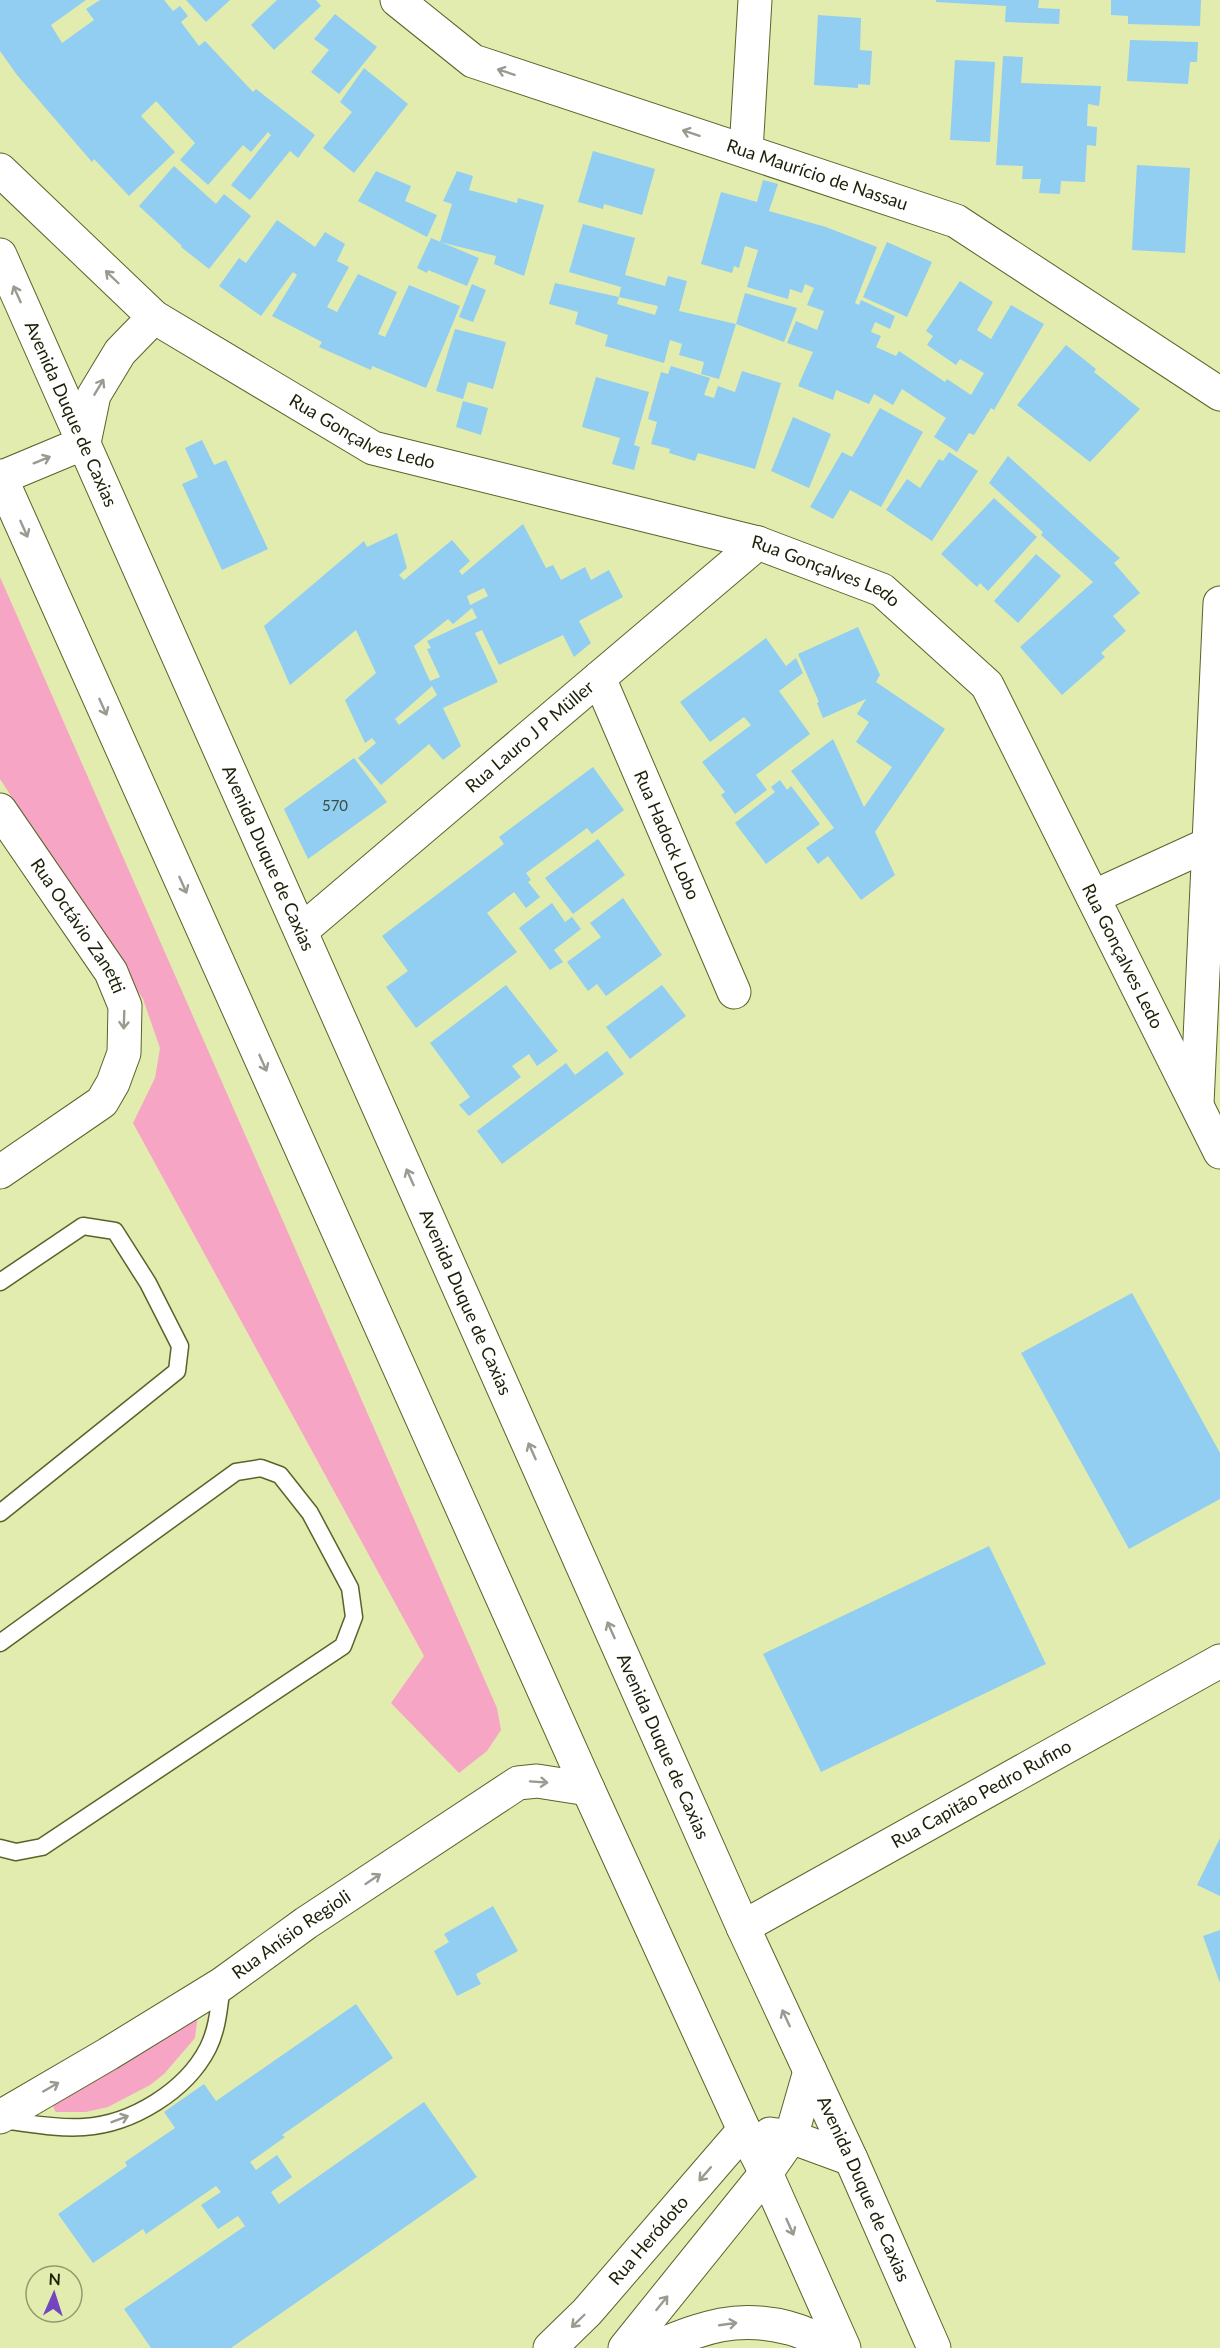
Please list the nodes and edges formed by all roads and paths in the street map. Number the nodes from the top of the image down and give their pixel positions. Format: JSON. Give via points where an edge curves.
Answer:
{"nodes":[{"id":1,"x":397,"y":0,"type":"edge"},
{"id":2,"x":755,"y":0,"type":"edge"},
{"id":3,"x":746,"y":152,"type":"junction"},
{"id":4,"x":0,"y":170,"type":"edge"},
{"id":5,"x":0,"y":255,"type":"edge"},
{"id":6,"x":154,"y":317,"type":"junction"},
{"id":7,"x":1220,"y":394,"type":"edge"},
{"id":8,"x":84,"y":443,"type":"junction"},
{"id":9,"x":0,"y":477,"type":"edge"},
{"id":10,"x":758,"y":543,"type":"junction"},
{"id":11,"x":1220,"y":603,"type":"edge"},
{"id":12,"x":599,"y":678,"type":"junction"},
{"id":13,"x":0,"y":810,"type":"edge"},
{"id":14,"x":1209,"y":844,"type":"junction"},
{"id":15,"x":1093,"y":897,"type":"junction"},
{"id":16,"x":301,"y":931,"type":"junction"},
{"id":17,"x":734,"y":992,"type":"dead end"},
{"id":18,"x":1197,"y":1108,"type":"junction"},
{"id":19,"x":1220,"y":1152,"type":"edge"},
{"id":20,"x":0,"y":1172,"type":"edge"},
{"id":21,"x":0,"y":1282,"type":"edge"},
{"id":22,"x":0,"y":1512,"type":"edge"},
{"id":23,"x":0,"y":1643,"type":"edge"},
{"id":24,"x":1220,"y":1661,"type":"edge"},
{"id":25,"x":588,"y":1789,"type":"junction"},
{"id":26,"x":0,"y":1848,"type":"edge"},
{"id":27,"x":743,"y":1927,"type":"junction"},
{"id":28,"x":222,"y":1984,"type":"junction"},
{"id":29,"x":810,"y":2072,"type":"junction"},
{"id":30,"x":0,"y":2118,"type":"edge"},
{"id":31,"x":744,"y":2130,"type":"junction"},
{"id":32,"x":791,"y":2138,"type":"junction"},
{"id":33,"x":851,"y":2158,"type":"junction"},
{"id":34,"x":766,"y":2173,"type":"junction"},
{"id":35,"x":550,"y":2348,"type":"edge"},
{"id":36,"x":625,"y":2348,"type":"edge"},
{"id":37,"x":653,"y":2348,"type":"edge"},
{"id":38,"x":831,"y":2348,"type":"edge"},
{"id":39,"x":844,"y":2348,"type":"edge"},
{"id":40,"x":934,"y":2348,"type":"edge"}],
"edges":[{"from":3,"to":1,"type":"street","name":"Rua Maurício de Nassau","one_way":true,"via":[[473,61]]},
{"from":2,"to":3,"type":"street"},
{"from":3,"to":7,"type":"street","name":"Rua Maurício de Nassau","via":[[956,221]]},
{"from":6,"to":4,"type":"street","name":"Rua Gonçalves Ledo","one_way":true},
{"from":8,"to":5,"type":"street","name":"Avenida Duque de Caxias","one_way":true},
{"from":8,"to":6,"type":"street","one_way":true,"via":[[94,395],[120,352]]},
{"from":6,"to":10,"type":"street","name":"Rua Gonçalves Ledo","via":[[373,448]]},
{"from":9,"to":8,"type":"street","one_way":true},
{"from":8,"to":16,"type":"street","name":"Avenida Duque de Caxias"},
{"from":9,"to":25,"type":"street","one_way":true},
{"from":10,"to":12,"type":"street","name":"Rua Lauro J P Müller"},
{"from":10,"to":15,"type":"street","name":"Rua Gonçalves Ledo","via":[[882,590],[987,685]]},
{"from":11,"to":14,"type":"street"},
{"from":12,"to":16,"type":"street","name":"Rua Lauro J P Müller"},
{"from":12,"to":17,"type":"street","name":"Rua Hadock Lobo"},
{"from":13,"to":20,"type":"street","name":"Rua Octávio Zanetti","one_way":true,"via":[[111,972],[125,1006],[123,1053],[102,1102]]},
{"from":14,"to":15,"type":"street"},
{"from":14,"to":18,"type":"street"},
{"from":15,"to":18,"type":"street","name":"Rua Gonçalves Ledo"},
{"from":27,"to":16,"type":"street","name":"Avenida Duque de Caxias","one_way":true},
{"from":18,"to":19,"type":"street","name":"Rua Gonçalves Ledo"},
{"from":21,"to":22,"type":"lane","via":[[83,1226],[116,1231],[180,1346],[177,1371]]},
{"from":23,"to":26,"type":"lane","via":[[236,1472],[261,1468],[280,1475],[310,1513],[350,1588],[354,1617],[343,1646],[42,1847],[16,1852]]},
{"from":24,"to":27,"type":"street","name":"Rua Capitão Pedro Rufino"},
{"from":28,"to":25,"type":"street","name":"Rua Anísio Regioli","one_way":true,"via":[[306,1923],[518,1783],[537,1781]]},
{"from":25,"to":31,"type":"street"},
{"from":29,"to":27,"type":"street","name":"Avenida Duque de Caxias","one_way":true},
{"from":30,"to":28,"type":"street","name":"Rua Anísio Regioli","one_way":true},
{"from":30,"to":28,"type":"lane","one_way":true,"via":[[84,2127],[115,2121],[152,2104],[183,2080],[207,2049],[217,2022]]},
{"from":29,"to":32,"type":"street"},
{"from":29,"to":33,"type":"street","name":"Avenida Duque de Caxias"},
{"from":31,"to":32,"type":"street"},
{"from":31,"to":34,"type":"street"},
{"from":31,"to":35,"type":"street","name":"Rua Heródoto","one_way":true,"via":[[587,2312]]},
{"from":32,"to":33,"type":"street"},
{"from":32,"to":34,"type":"street"},
{"from":33,"to":40,"type":"street","name":"Avenida Duque de Caxias"},
{"from":36,"to":34,"type":"street","one_way":true},
{"from":34,"to":39,"type":"street","one_way":true},
{"from":37,"to":38,"type":"street","one_way":true,"via":[[700,2329],[764,2322],[803,2332]]}]}
